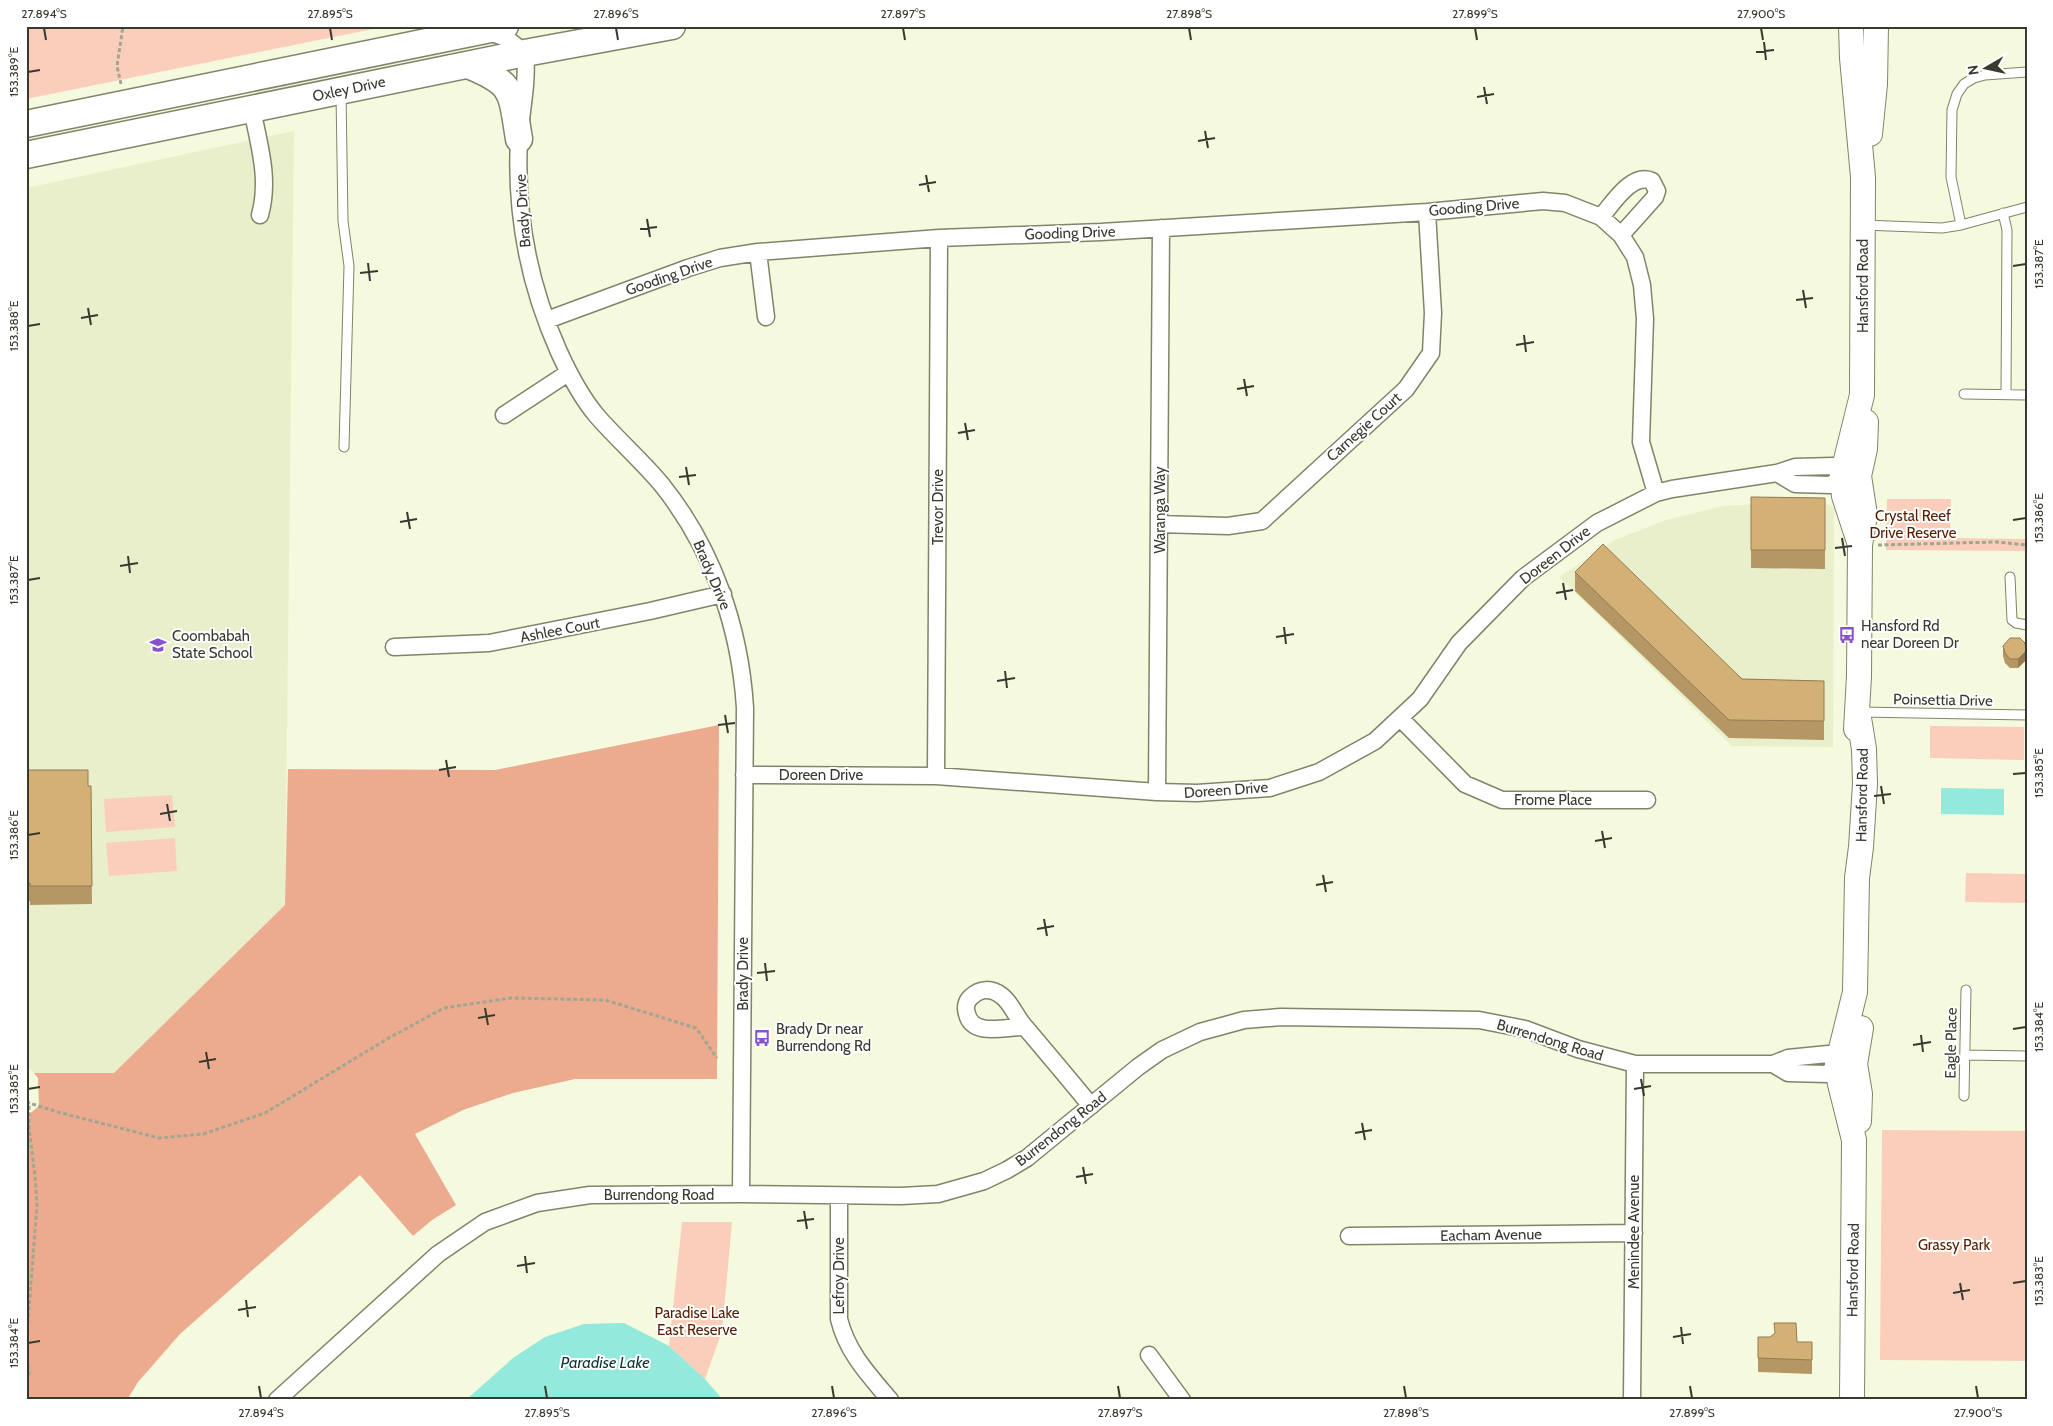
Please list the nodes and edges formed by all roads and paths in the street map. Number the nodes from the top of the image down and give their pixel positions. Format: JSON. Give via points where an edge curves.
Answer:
{"nodes":[{"id":1,"x":123,"y":26,"type":"edge"},
{"id":2,"x":560,"y":26,"type":"edge"},
{"id":3,"x":595,"y":26,"type":"edge"},
{"id":4,"x":672,"y":26,"type":"edge"},
{"id":5,"x":1851,"y":26,"type":"edge"},
{"id":6,"x":1876,"y":26,"type":"edge"},
{"id":7,"x":495,"y":28,"type":"edge"},
{"id":8,"x":525,"y":53,"type":"junction"},
{"id":9,"x":468,"y":64,"type":"junction"},
{"id":10,"x":2027,"y":72,"type":"edge"},
{"id":11,"x":122,"y":86,"type":"dead end"},
{"id":12,"x":341,"y":91,"type":"junction"},
{"id":13,"x":252,"y":109,"type":"junction"},
{"id":14,"x":26,"y":124,"type":"edge"},
{"id":15,"x":519,"y":139,"type":"junction"},
{"id":16,"x":26,"y":155,"type":"edge"},
{"id":17,"x":1863,"y":177,"type":"junction"},
{"id":18,"x":2027,"y":207,"type":"edge"},
{"id":19,"x":1427,"y":212,"type":"junction"},
{"id":20,"x":2003,"y":214,"type":"junction"},
{"id":21,"x":260,"y":215,"type":"dead end"},
{"id":22,"x":1600,"y":217,"type":"junction"},
{"id":23,"x":1863,"y":225,"type":"junction"},
{"id":24,"x":1961,"y":225,"type":"junction"},
{"id":25,"x":1161,"y":228,"type":"junction"},
{"id":26,"x":1621,"y":234,"type":"junction"},
{"id":27,"x":939,"y":238,"type":"junction"},
{"id":28,"x":758,"y":252,"type":"junction"},
{"id":29,"x":766,"y":316,"type":"dead end"},
{"id":30,"x":547,"y":320,"type":"junction"},
{"id":31,"x":568,"y":373,"type":"junction"},
{"id":32,"x":1964,"y":394,"type":"dead end"},
{"id":33,"x":2006,"y":394,"type":"junction"},
{"id":34,"x":2027,"y":394,"type":"edge"},
{"id":35,"x":504,"y":415,"type":"dead end"},
{"id":36,"x":344,"y":447,"type":"dead end"},
{"id":37,"x":1850,"y":476,"type":"junction"},
{"id":38,"x":1656,"y":493,"type":"junction"},
{"id":39,"x":1160,"y":524,"type":"junction"},
{"id":40,"x":1860,"y":545,"type":"junction"},
{"id":41,"x":2027,"y":545,"type":"edge"},
{"id":42,"x":2010,"y":577,"type":"dead end"},
{"id":43,"x":723,"y":594,"type":"junction"},
{"id":44,"x":2027,"y":625,"type":"edge"},
{"id":45,"x":394,"y":648,"type":"dead end"},
{"id":46,"x":1858,"y":712,"type":"junction"},
{"id":47,"x":2027,"y":715,"type":"edge"},
{"id":48,"x":1400,"y":718,"type":"junction"},
{"id":49,"x":744,"y":775,"type":"junction"},
{"id":50,"x":936,"y":776,"type":"junction"},
{"id":51,"x":1157,"y":792,"type":"junction"},
{"id":52,"x":1647,"y":800,"type":"dead end"},
{"id":53,"x":1966,"y":990,"type":"dead end"},
{"id":54,"x":1024,"y":1027,"type":"dead end"},
{"id":55,"x":1965,"y":1055,"type":"junction"},
{"id":56,"x":2027,"y":1056,"type":"edge"},
{"id":57,"x":717,"y":1058,"type":"dead end"},
{"id":58,"x":1635,"y":1064,"type":"junction"},
{"id":59,"x":1846,"y":1065,"type":"junction"},
{"id":60,"x":1964,"y":1096,"type":"dead end"},
{"id":61,"x":28,"y":1102,"type":"edge"},
{"id":62,"x":1092,"y":1106,"type":"junction"},
{"id":63,"x":741,"y":1194,"type":"junction"},
{"id":64,"x":839,"y":1196,"type":"junction"},
{"id":65,"x":1634,"y":1233,"type":"junction"},
{"id":66,"x":1349,"y":1236,"type":"dead end"},
{"id":67,"x":1149,"y":1355,"type":"dead end"},
{"id":68,"x":26,"y":1388,"type":"edge"},
{"id":69,"x":277,"y":1400,"type":"edge"},
{"id":70,"x":890,"y":1400,"type":"edge"},
{"id":71,"x":1182,"y":1400,"type":"edge"},
{"id":72,"x":1632,"y":1400,"type":"edge"},
{"id":73,"x":1852,"y":1400,"type":"edge"}],
"edges":[{"from":1,"to":11,"type":"path","via":[[116,66]]},
{"from":2,"to":3,"type":"main road","via":[[563,31],[570,31]]},
{"from":4,"to":8,"type":"main road","name":"Oxley Drive"},
{"from":5,"to":17,"type":"street","name":"Hansford Road"},
{"from":6,"to":17,"type":"street","name":"Hansford Road","via":[[1874,100]]},
{"from":7,"to":8,"type":"street"},
{"from":7,"to":14,"type":"main road","name":"Oxley Drive"},
{"from":8,"to":9,"type":"main road","name":"Oxley Drive"},
{"from":8,"to":15,"type":"street","name":"Brady Drive","via":[[527,74]]},
{"from":9,"to":12,"type":"main road","name":"Oxley Drive"},
{"from":9,"to":15,"type":"main road","via":[[497,78],[507,88],[512,97]]},
{"from":10,"to":24,"type":"lane","via":[[1974,78],[1960,89],[1954,102],[1952,177]]},
{"from":12,"to":13,"type":"main road","name":"Oxley Drive"},
{"from":12,"to":36,"type":"lane","via":[[343,221],[349,266]]},
{"from":13,"to":16,"type":"main road","name":"Oxley Drive"},
{"from":13,"to":21,"type":"street","via":[[264,172],[265,192]]},
{"from":15,"to":30,"type":"street","name":"Brady Drive","via":[[523,241]]},
{"from":17,"to":23,"type":"street","name":"Hansford Road"},
{"from":18,"to":20,"type":"lane"},
{"from":19,"to":22,"type":"street","name":"Gooding Drive","via":[[1542,201],[1565,203]]},
{"from":19,"to":25,"type":"street","name":"Gooding Drive"},
{"from":19,"to":39,"type":"street","name":"Carnegie Court","via":[[1433,313],[1431,353],[1406,389],[1262,521],[1228,526]]},
{"from":20,"to":24,"type":"lane"},
{"from":20,"to":33,"type":"lane","via":[[2007,230]]},
{"from":22,"to":26,"type":"street","name":"Gooding Drive"},
{"from":22,"to":26,"type":"street","via":[[1636,181],[1647,178],[1652,181],[1655,197]]},
{"from":23,"to":24,"type":"lane","via":[[1932,228]]},
{"from":23,"to":37,"type":"street","name":"Hansford Road","via":[[1862,395],[1866,430],[1865,449]]},
{"from":25,"to":27,"type":"street","name":"Gooding Drive"},
{"from":25,"to":39,"type":"street","name":"Waranga Way"},
{"from":26,"to":38,"type":"street","name":"Gooding Drive","via":[[1635,257],[1642,285],[1645,319],[1641,442]]},
{"from":27,"to":28,"type":"street","name":"Gooding Drive"},
{"from":27,"to":50,"type":"street","name":"Trevor Drive"},
{"from":28,"to":29,"type":"street"},
{"from":28,"to":30,"type":"street","name":"Gooding Drive","via":[[720,258],[688,268]]},
{"from":30,"to":31,"type":"street","name":"Brady Drive"},
{"from":31,"to":35,"type":"street"},
{"from":31,"to":43,"type":"street","name":"Brady Drive","via":[[596,415],[662,485],[679,509],[698,539]]},
{"from":32,"to":33,"type":"lane"},
{"from":33,"to":34,"type":"lane"},
{"from":37,"to":38,"type":"street","name":"Doreen Drive","via":[[1831,485],[1795,484],[1777,473]]},
{"from":37,"to":40,"type":"street","name":"Hansford Road","via":[[1865,515]]},
{"from":38,"to":48,"type":"street","name":"Doreen Drive","via":[[1597,523],[1523,578],[1459,642],[1420,699]]},
{"from":39,"to":51,"type":"street","name":"Waranga Way"},
{"from":40,"to":41,"type":"path","via":[[1997,542]]},
{"from":40,"to":46,"type":"street","name":"Hansford Road"},
{"from":42,"to":44,"type":"lane","via":[[2012,620]]},
{"from":43,"to":45,"type":"street","name":"Ashlee Court","via":[[489,643]]},
{"from":43,"to":49,"type":"street","name":"Brady Drive","via":[[743,676]]},
{"from":46,"to":47,"type":"lane","name":"Poinsettia Drive"},
{"from":46,"to":59,"type":"street","name":"Hansford Road","via":[[1865,784],[1857,878],[1856,992],[1861,1034]]},
{"from":48,"to":51,"type":"street","name":"Doreen Drive","via":[[1375,741],[1319,772],[1270,788]]},
{"from":48,"to":52,"type":"street","name":"Frome Place","via":[[1464,784],[1502,800]]},
{"from":49,"to":50,"type":"street","name":"Doreen Drive"},
{"from":49,"to":63,"type":"street","name":"Brady Drive"},
{"from":50,"to":51,"type":"street","name":"Doreen Drive"},
{"from":53,"to":55,"type":"lane","name":"Eagle Place"},
{"from":54,"to":62,"type":"street"},
{"from":55,"to":56,"type":"lane"},
{"from":55,"to":60,"type":"lane","name":"Eagle Place"},
{"from":57,"to":61,"type":"path","via":[[696,1028],[605,1000],[511,998],[444,1008],[265,1113],[203,1134],[159,1138]]},
{"from":58,"to":59,"type":"street","name":"Burrendong Road","via":[[1773,1064],[1788,1073],[1827,1074]]},
{"from":58,"to":62,"type":"street","name":"Burrendong Road","via":[[1578,1049],[1525,1029],[1479,1020],[1262,1018],[1225,1024],[1179,1041],[1138,1067]]},
{"from":58,"to":65,"type":"street","name":"Menindee Avenue"},
{"from":59,"to":73,"type":"street","name":"Hansford Road","via":[[1860,1094],[1854,1140]]},
{"from":61,"to":68,"type":"path","via":[[36,1205]]},
{"from":62,"to":64,"type":"street","name":"Burrendong Road","via":[[1027,1158],[984,1181],[938,1194]]},
{"from":63,"to":64,"type":"street","name":"Burrendong Road"},
{"from":63,"to":69,"type":"street","name":"Burrendong Road","via":[[590,1195],[536,1203],[485,1222],[438,1254]]},
{"from":64,"to":70,"type":"street","name":"Lefroy Drive","via":[[838,1309],[842,1332],[857,1362]]},
{"from":65,"to":66,"type":"street","name":"Eacham Avenue"},
{"from":65,"to":72,"type":"street","name":"Menindee Avenue"},
{"from":67,"to":71,"type":"street"}]}
